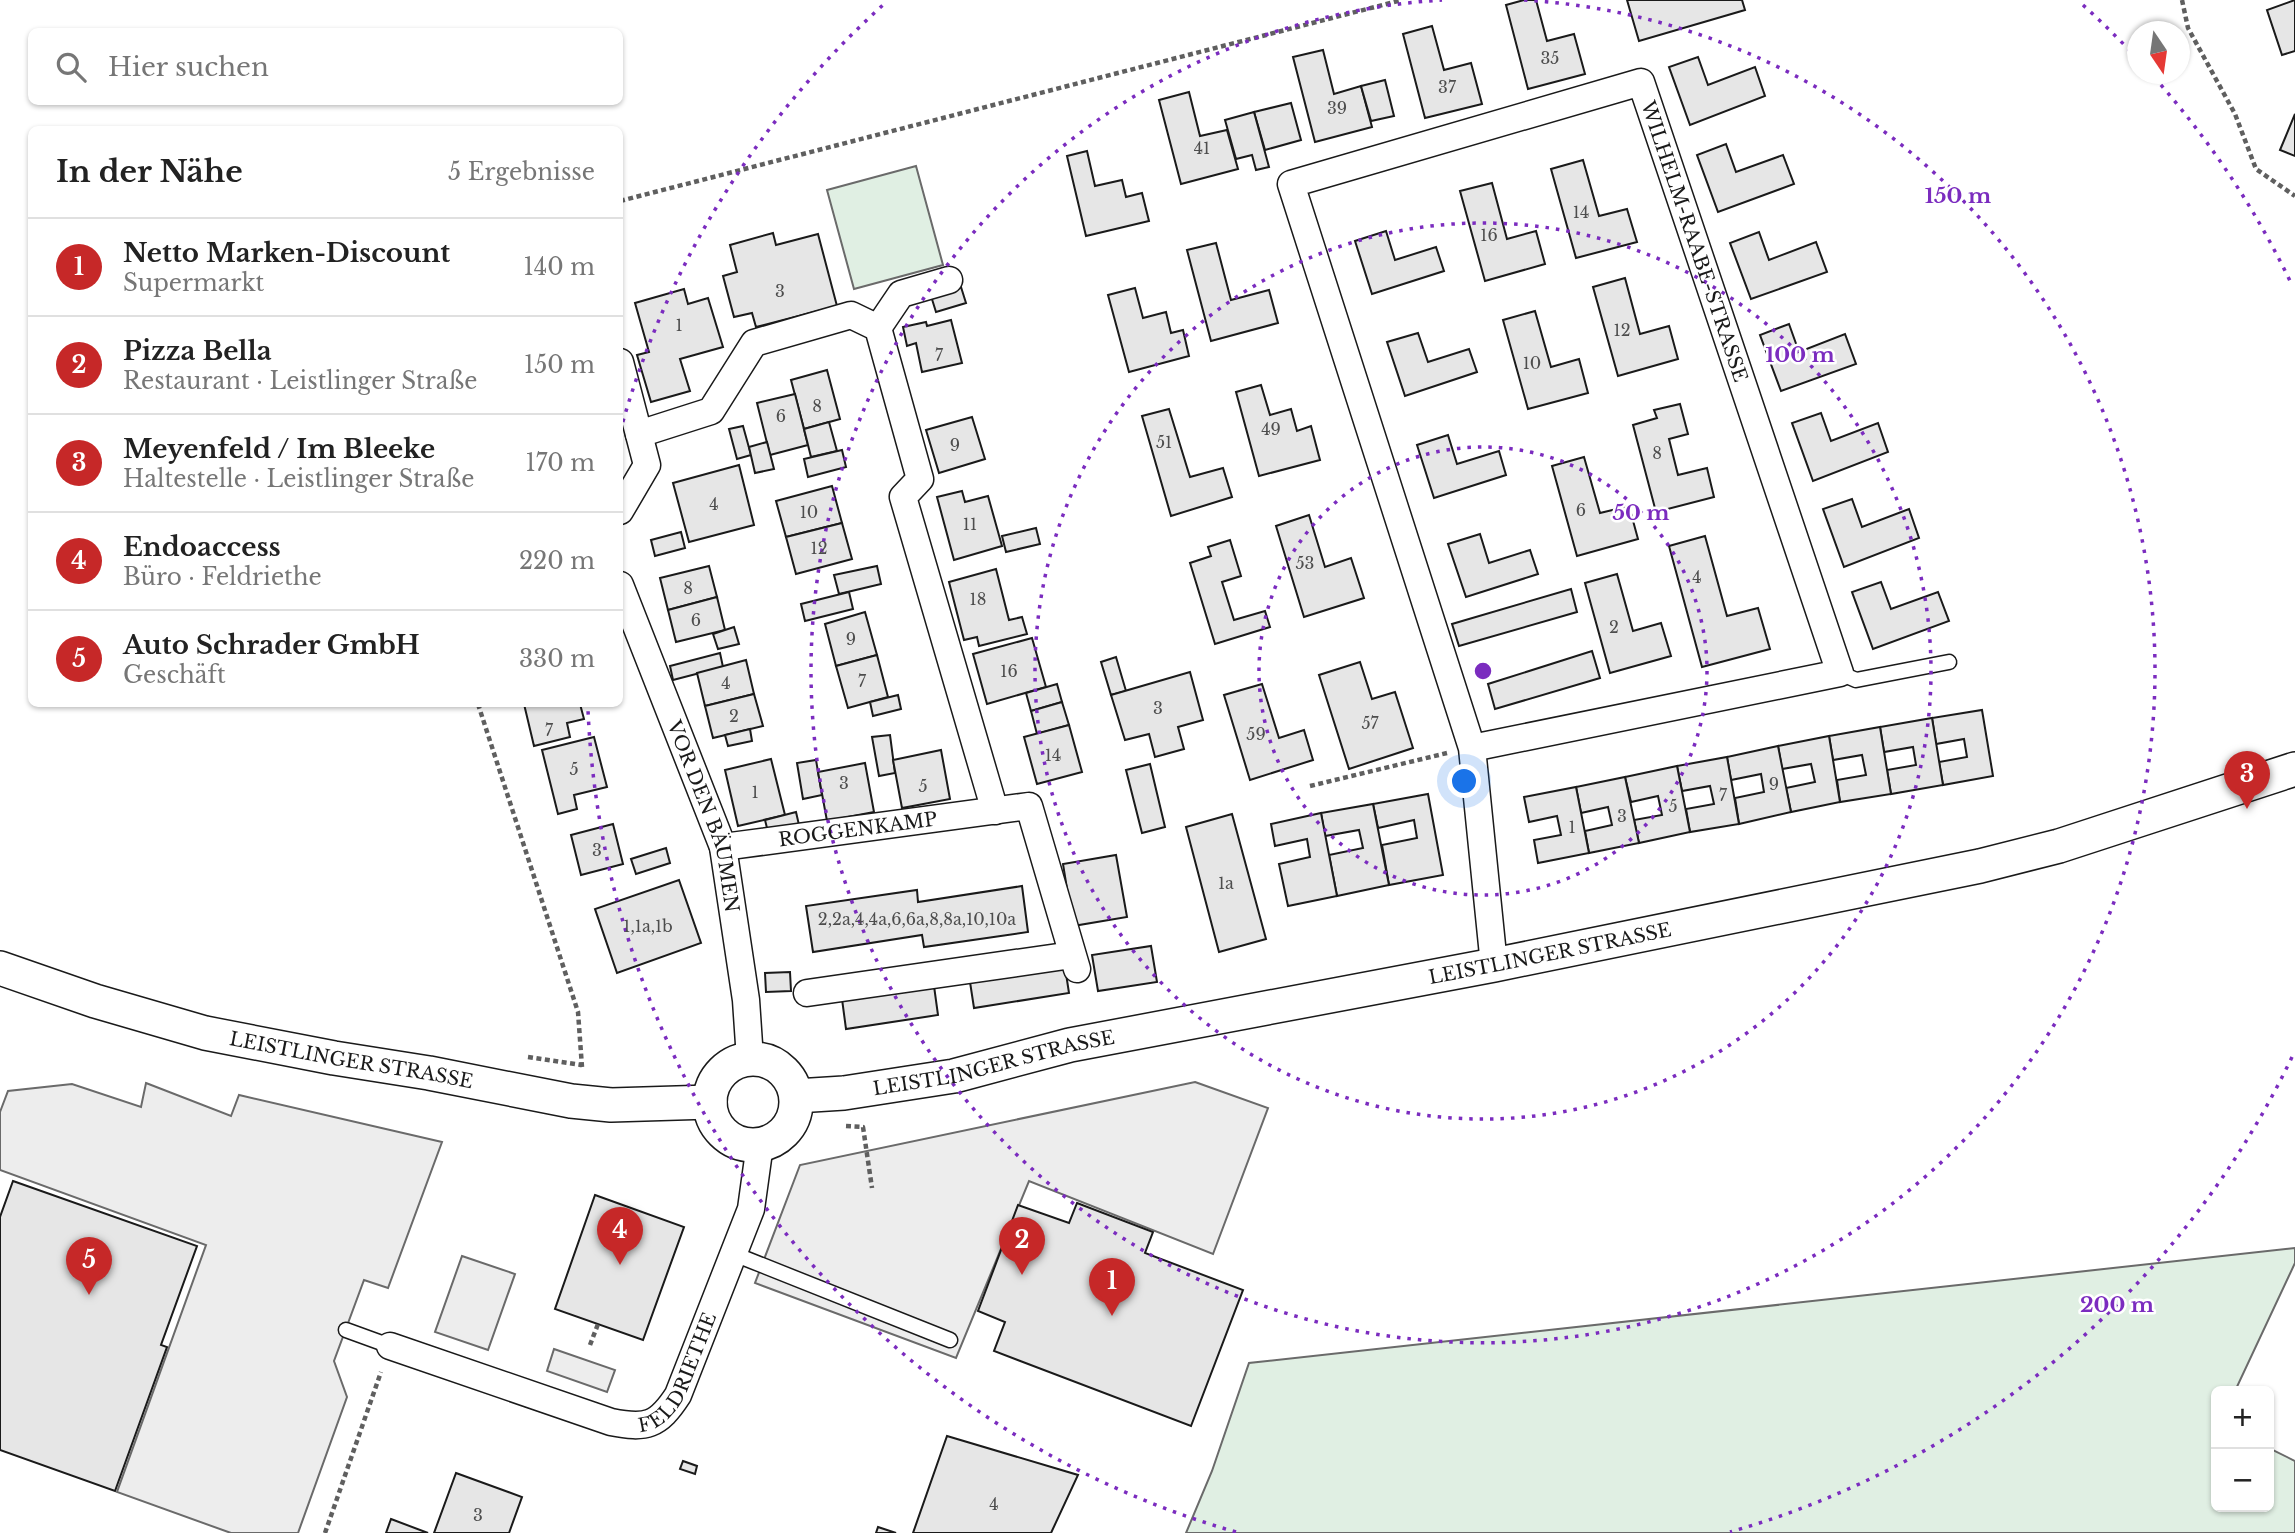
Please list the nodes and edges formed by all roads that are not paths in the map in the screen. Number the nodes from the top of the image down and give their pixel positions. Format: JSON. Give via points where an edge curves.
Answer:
{"nodes":[{"id":1,"x":949,"y":280,"type":"dead end"},
{"id":2,"x":878,"y":328,"type":"junction"},
{"id":3,"x":623,"y":374,"type":"edge"},
{"id":4,"x":639,"y":434,"type":"junction"},
{"id":5,"x":623,"y":506,"type":"edge"},
{"id":6,"x":623,"y":593,"type":"edge"},
{"id":7,"x":1948,"y":662,"type":"dead end"},
{"id":8,"x":1840,"y":673,"type":"junction"},
{"id":9,"x":1472,"y":748,"type":"junction"},
{"id":10,"x":2295,"y":769,"type":"edge"},
{"id":11,"x":995,"y":811,"type":"junction"},
{"id":12,"x":723,"y":847,"type":"junction"},
{"id":13,"x":1494,"y":965,"type":"junction"},
{"id":14,"x":0,"y":968,"type":"edge"},
{"id":15,"x":807,"y":993,"type":"dead end"},
{"id":16,"x":750,"y":1059,"type":"junction"},
{"id":17,"x":796,"y":1096,"type":"junction"},
{"id":18,"x":710,"y":1102,"type":"junction"},
{"id":19,"x":760,"y":1144,"type":"junction"},
{"id":20,"x":734,"y":1254,"type":"junction"},
{"id":21,"x":346,"y":1329,"type":"dead end"},
{"id":22,"x":950,"y":1340,"type":"dead end"},
{"id":23,"x":390,"y":1346,"type":"joint"}],
"edges":[{"from":1,"to":2,"type":"street","via":[[901,295]]},
{"from":2,"to":4,"type":"street","via":[[851,315],[754,343],[711,411]]},
{"from":2,"to":11,"type":"street","via":[[920,479],[903,497]]},
{"from":3,"to":4,"type":"street"},
{"from":4,"to":5,"type":"street","via":[[647,465]]},
{"from":6,"to":12,"type":"street","name":"VOR DEN BÄUMEN"},
{"from":7,"to":8,"type":"lane","via":[[1856,681]]},
{"from":8,"to":9,"type":"street"},
{"from":8,"to":9,"type":"street","name":"WILHELM-RAABE-STRASSE","via":[[1641,82],[1292,184]]},
{"from":9,"to":13,"type":"street","name":"WILHELM-RAABE-STRASSE"},
{"from":10,"to":13,"type":"street","name":"LEISTLINGER STRASSE","via":[[2059,846],[1980,866]]},
{"from":11,"to":12,"type":"street","name":"ROGGENKAMP"},
{"from":11,"to":15,"type":"street","name":"ROGGENKAMP","via":[[1029,806],[1075,962]]},
{"from":12,"to":16,"type":"street","name":"VOR DEN BÄUMEN"},
{"from":13,"to":17,"type":"street","name":"LEISTLINGER STRASSE","via":[[1070,1045],[954,1076]]},
{"from":14,"to":18,"type":"street","name":"LEISTLINGER STRASSE","via":[[95,1002],[205,1033],[334,1058],[571,1101],[611,1105]]},
{"from":16,"to":17,"type":"street","via":[[775,1065],[792,1082]]},
{"from":16,"to":18,"type":"street","via":[[722,1073]]},
{"from":17,"to":19,"type":"street","via":[[792,1121],[784,1132]]},
{"from":18,"to":19,"type":"street","via":[[721,1130],[738,1142]]},
{"from":19,"to":20,"type":"street","name":"FELDRIETHE","via":[[751,1209]]},
{"from":20,"to":22,"type":"lane"},
{"from":20,"to":23,"type":"street","name":"FELDRIETHE","via":[[678,1395],[653,1422],[637,1427]]},
{"from":21,"to":23,"type":"lane"}]}
